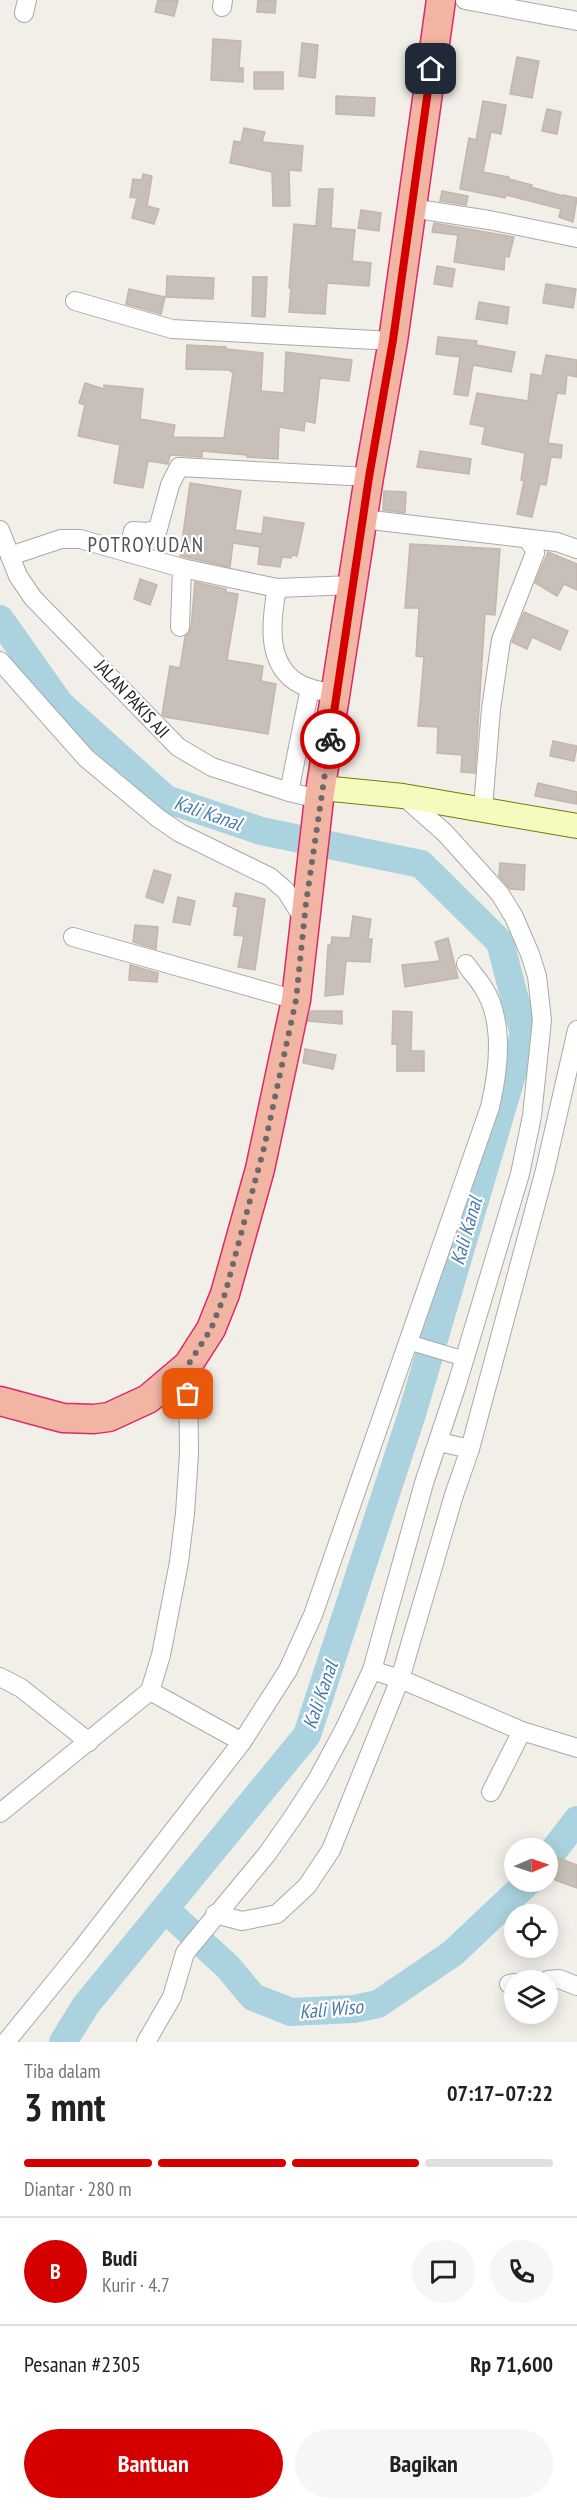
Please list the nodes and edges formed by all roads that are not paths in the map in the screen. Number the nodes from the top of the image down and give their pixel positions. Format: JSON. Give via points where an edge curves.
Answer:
{"nodes":[{"id":1,"x":441,"y":0,"type":"edge"},
{"id":2,"x":465,"y":0,"type":"edge"},
{"id":3,"x":577,"y":21,"type":"edge"},
{"id":4,"x":411,"y":208,"type":"junction"},
{"id":5,"x":577,"y":238,"type":"edge"},
{"id":6,"x":75,"y":301,"type":"dead end"},
{"id":7,"x":393,"y":340,"type":"junction"},
{"id":8,"x":369,"y":477,"type":"junction"},
{"id":9,"x":363,"y":519,"type":"junction"},
{"id":10,"x":0,"y":530,"type":"edge"},
{"id":11,"x":528,"y":540,"type":"junction"},
{"id":12,"x":577,"y":549,"type":"edge"},
{"id":13,"x":128,"y":553,"type":"junction"},
{"id":14,"x":10,"y":556,"type":"junction"},
{"id":15,"x":182,"y":568,"type":"junction"},
{"id":16,"x":353,"y":585,"type":"junction"},
{"id":17,"x":277,"y":588,"type":"junction"},
{"id":18,"x":180,"y":627,"type":"dead end"},
{"id":19,"x":0,"y":661,"type":"edge"},
{"id":20,"x":323,"y":691,"type":"junction"},
{"id":21,"x":290,"y":792,"type":"junction"},
{"id":22,"x":403,"y":796,"type":"junction"},
{"id":23,"x":320,"y":801,"type":"junction"},
{"id":24,"x":483,"y":808,"type":"junction"},
{"id":25,"x":577,"y":826,"type":"edge"},
{"id":26,"x":305,"y":912,"type":"junction"},
{"id":27,"x":73,"y":937,"type":"dead end"},
{"id":28,"x":466,"y":964,"type":"dead end"},
{"id":29,"x":296,"y":1000,"type":"junction"},
{"id":30,"x":577,"y":1030,"type":"edge"},
{"id":31,"x":408,"y":1342,"type":"junction"},
{"id":32,"x":464,"y":1359,"type":"junction"},
{"id":33,"x":188,"y":1365,"type":"junction"},
{"id":34,"x":0,"y":1401,"type":"edge"},
{"id":35,"x":439,"y":1442,"type":"junction"},
{"id":36,"x":470,"y":1449,"type":"junction"},
{"id":37,"x":377,"y":1672,"type":"junction"},
{"id":38,"x":0,"y":1677,"type":"edge"},
{"id":39,"x":402,"y":1680,"type":"junction"},
{"id":40,"x":150,"y":1691,"type":"junction"},
{"id":41,"x":522,"y":1731,"type":"junction"},
{"id":42,"x":90,"y":1742,"type":"junction"},
{"id":43,"x":242,"y":1742,"type":"junction"},
{"id":44,"x":577,"y":1748,"type":"edge"},
{"id":45,"x":492,"y":1792,"type":"dead end"},
{"id":46,"x":0,"y":1813,"type":"edge"},
{"id":47,"x":212,"y":1919,"type":"junction"},
{"id":48,"x":558,"y":1979,"type":"edge"},
{"id":49,"x":577,"y":1986,"type":"edge"},
{"id":50,"x":6,"y":2042,"type":"edge"},
{"id":51,"x":146,"y":2042,"type":"edge"}],
"edges":[{"from":1,"to":4,"type":"highway"},
{"from":2,"to":3,"type":"street"},
{"from":4,"to":5,"type":"street"},
{"from":4,"to":7,"type":"highway"},
{"from":6,"to":7,"type":"street","via":[[172,329]]},
{"from":7,"to":8,"type":"highway"},
{"from":8,"to":9,"type":"highway"},
{"from":8,"to":13,"type":"street","via":[[179,467],[158,529],[132,531]]},
{"from":9,"to":11,"type":"street"},
{"from":9,"to":16,"type":"highway"},
{"from":10,"to":14,"type":"street","name":"JALAN PAKIS AJI"},
{"from":11,"to":12,"type":"street","via":[[557,542]]},
{"from":11,"to":24,"type":"street","via":[[535,553],[499,652]]},
{"from":13,"to":14,"type":"street","via":[[80,539],[61,539]]},
{"from":13,"to":15,"type":"street"},
{"from":14,"to":21,"type":"street","name":"JALAN PAKIS AJI","via":[[18,576],[39,605],[178,747],[212,767]]},
{"from":15,"to":17,"type":"street"},
{"from":15,"to":18,"type":"street"},
{"from":16,"to":17,"type":"street"},
{"from":16,"to":20,"type":"highway"},
{"from":17,"to":20,"type":"street","via":[[271,620],[276,656],[291,678]]},
{"from":19,"to":26,"type":"street","via":[[86,758],[158,818],[180,833],[270,877]]},
{"from":20,"to":21,"type":"street"},
{"from":20,"to":23,"type":"highway"},
{"from":21,"to":23,"type":"street","name":"JALAN PAKIS AJI"},
{"from":22,"to":23,"type":"main road"},
{"from":22,"to":24,"type":"main road"},
{"from":22,"to":32,"type":"street","via":[[445,833],[500,894],[530,954],[540,996],[541,1044],[530,1128],[512,1203]]},
{"from":23,"to":26,"type":"highway"},
{"from":24,"to":25,"type":"main road"},
{"from":26,"to":29,"type":"highway"},
{"from":27,"to":29,"type":"street"},
{"from":28,"to":31,"type":"street","via":[[491,1004],[498,1040],[495,1082],[490,1107]]},
{"from":29,"to":33,"type":"highway","via":[[238,1251],[211,1329]]},
{"from":30,"to":36,"type":"street","via":[[545,1170]]},
{"from":31,"to":32,"type":"street"},
{"from":31,"to":43,"type":"street","via":[[313,1615],[288,1670]]},
{"from":32,"to":35,"type":"street"},
{"from":33,"to":34,"type":"highway","via":[[148,1399],[94,1419],[63,1418]]},
{"from":33,"to":40,"type":"street","via":[[185,1513],[161,1655]]},
{"from":35,"to":36,"type":"street"},
{"from":35,"to":37,"type":"street","via":[[424,1483]]},
{"from":36,"to":39,"type":"street"},
{"from":37,"to":39,"type":"street"},
{"from":37,"to":47,"type":"street","via":[[317,1780],[267,1854]]},
{"from":38,"to":42,"type":"street","via":[[21,1688]]},
{"from":39,"to":41,"type":"street"},
{"from":39,"to":47,"type":"street","via":[[331,1850],[307,1886],[277,1914],[242,1921]]},
{"from":40,"to":42,"type":"street"},
{"from":40,"to":43,"type":"street"},
{"from":41,"to":44,"type":"street"},
{"from":41,"to":45,"type":"street"},
{"from":42,"to":46,"type":"street"},
{"from":43,"to":50,"type":"street"},
{"from":47,"to":51,"type":"street","via":[[185,1953],[172,1997]]},
{"from":48,"to":49,"type":"street"}]}
